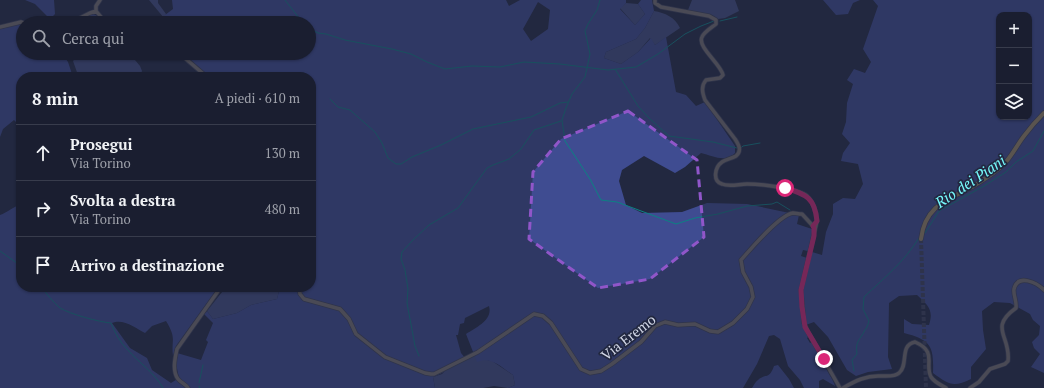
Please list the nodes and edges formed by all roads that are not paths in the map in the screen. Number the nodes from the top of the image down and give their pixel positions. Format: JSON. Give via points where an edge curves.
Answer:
{"nodes":[{"id":1,"x":100,"y":0,"type":"edge"},
{"id":2,"x":655,"y":0,"type":"edge"},
{"id":3,"x":96,"y":11,"type":"junction"},
{"id":4,"x":84,"y":16,"type":"edge"},
{"id":5,"x":100,"y":16,"type":"edge"},
{"id":6,"x":16,"y":23,"type":"edge"},
{"id":7,"x":0,"y":27,"type":"edge"},
{"id":8,"x":187,"y":60,"type":"edge"},
{"id":9,"x":201,"y":72,"type":"edge"},
{"id":10,"x":1044,"y":113,"type":"edge"},
{"id":11,"x":814,"y":227,"type":"junction"},
{"id":12,"x":921,"y":239,"type":"tunnel mouth"},
{"id":13,"x":1044,"y":290,"type":"edge"},
{"id":14,"x":217,"y":292,"type":"edge"},
{"id":15,"x":300,"y":292,"type":"edge"},
{"id":16,"x":852,"y":383,"type":"junction"},
{"id":17,"x":188,"y":388,"type":"edge"},
{"id":18,"x":842,"y":388,"type":"edge"},
{"id":19,"x":847,"y":388,"type":"edge"},
{"id":20,"x":946,"y":388,"type":"edge"},
{"id":21,"x":970,"y":388,"type":"edge"}],
"edges":[{"from":1,"to":3,"type":"street"},
{"from":2,"to":11,"type":"street","via":[[662,7],[709,16],[716,20],[716,24],[702,36],[701,41],[723,75],[720,78],[706,80],[702,93],[740,150],[736,156],[718,166],[718,182],[724,185],[754,184],[785,188],[806,195],[816,212],[817,221]]},
{"from":3,"to":4,"type":"street"},
{"from":3,"to":5,"type":"street"},
{"from":6,"to":7,"type":"street"},
{"from":8,"to":9,"type":"street"},
{"from":10,"to":12,"type":"main road","via":[[1001,167],[935,208],[926,219]]},
{"from":11,"to":15,"type":"street","name":"Via Eremo","via":[[802,214],[792,213],[784,216],[749,250],[741,260],[753,297],[748,309],[733,323],[718,332],[695,324],[678,325],[665,322],[655,326],[641,342],[612,364],[601,371],[590,373],[581,369],[551,323],[543,316],[534,314],[478,352],[434,374],[425,373],[385,357],[356,334],[344,312],[304,299]]},
{"from":11,"to":18,"type":"street","via":[[801,290],[804,323]]},
{"from":13,"to":21,"type":"street","via":[[1026,280],[1016,285],[1016,308],[1002,323],[1008,361],[990,370]]},
{"from":14,"to":17,"type":"street","via":[[177,349],[176,375]]},
{"from":16,"to":18,"type":"street"},
{"from":16,"to":19,"type":"street"},
{"from":16,"to":20,"type":"street","via":[[870,376],[898,375],[903,367],[907,346],[915,342],[924,348],[928,355],[931,378]]}]}
